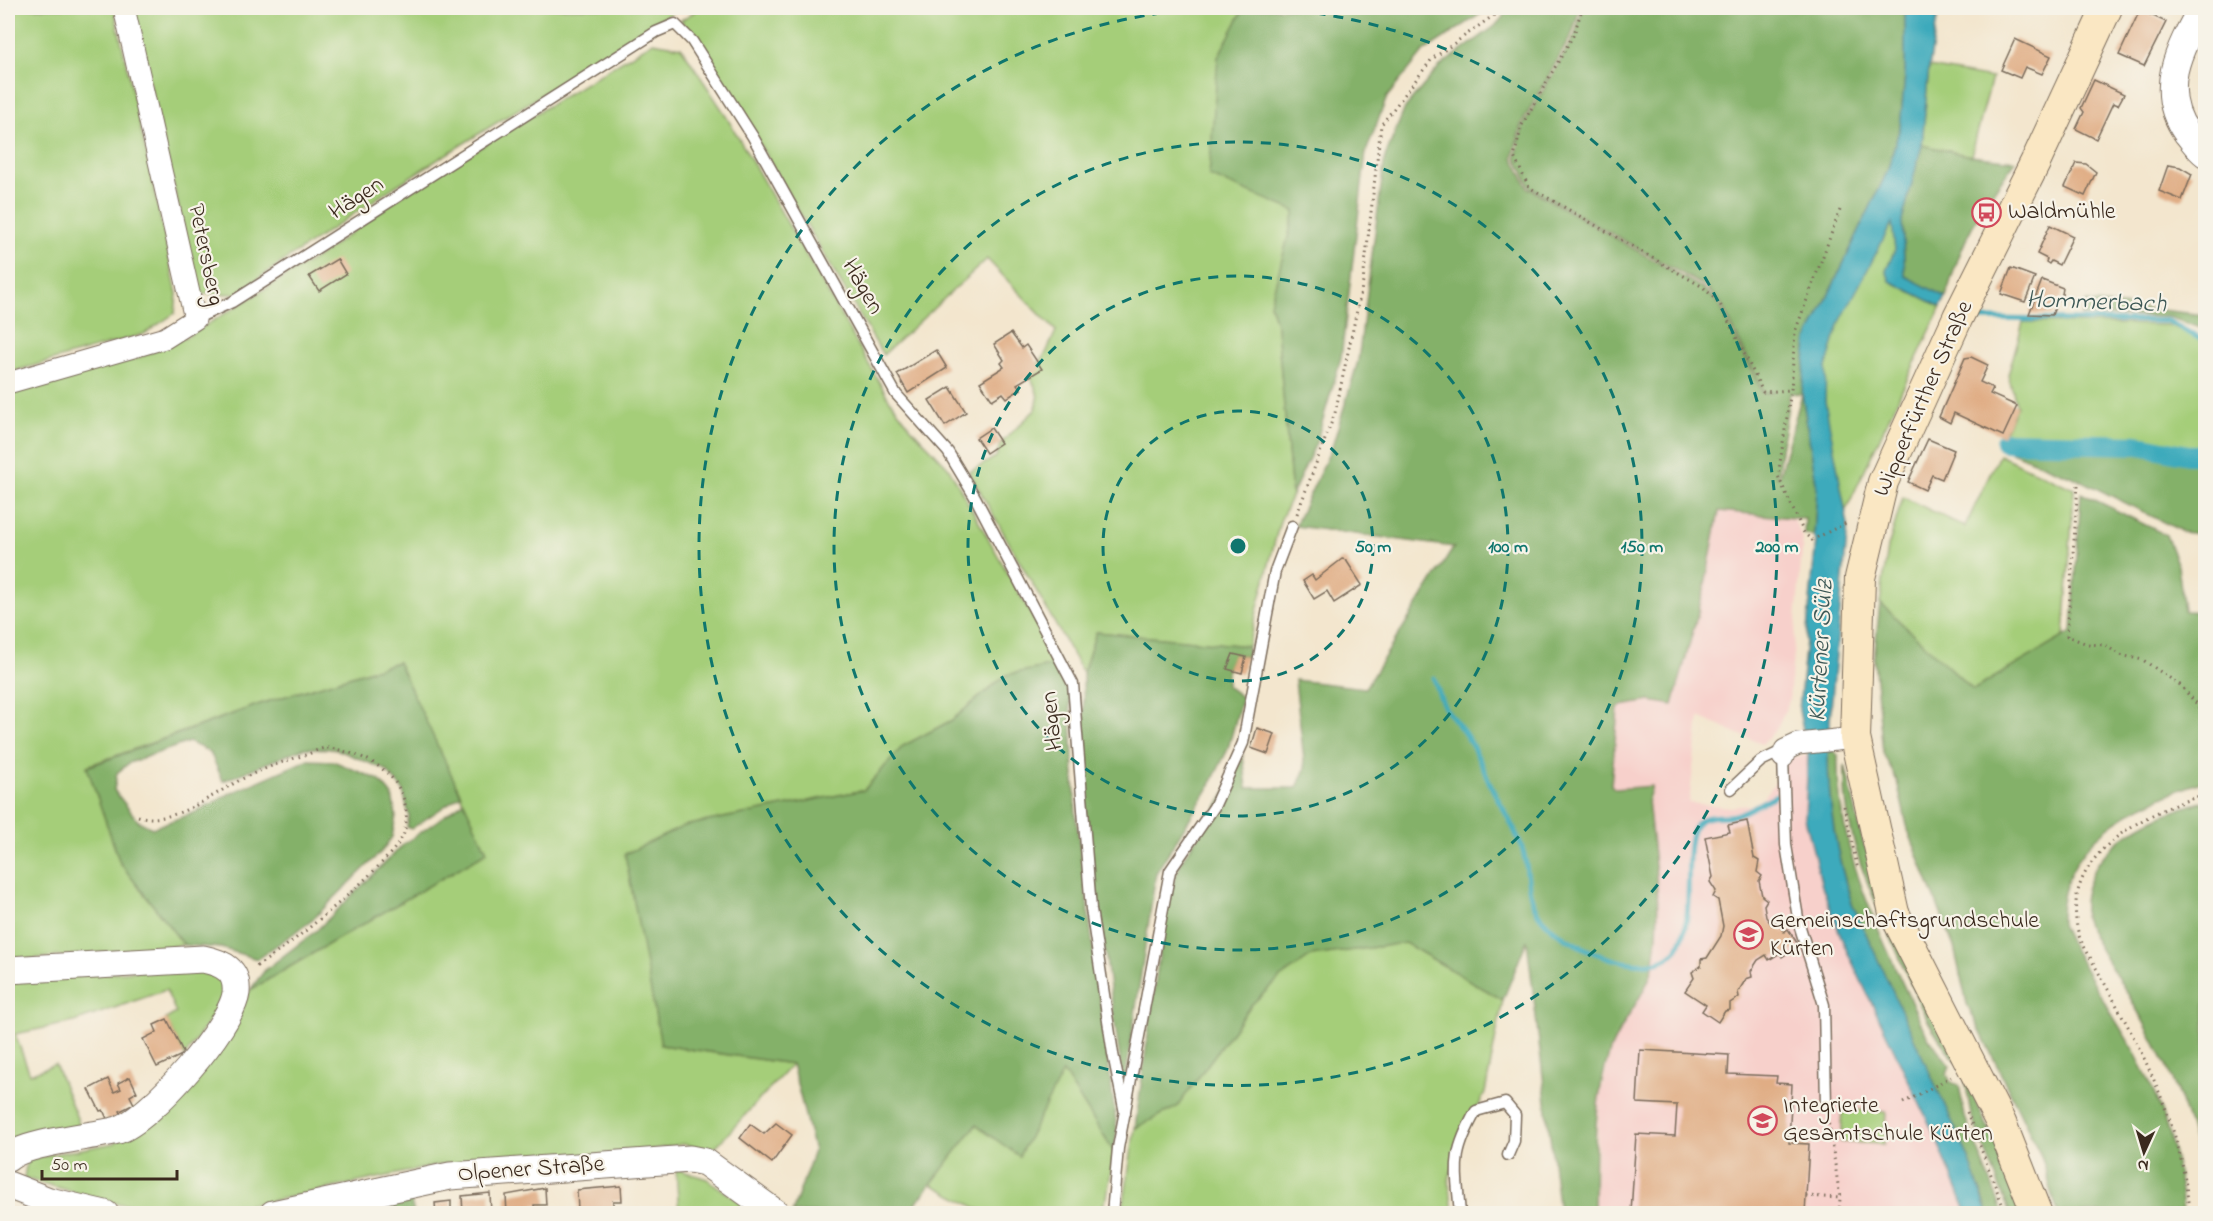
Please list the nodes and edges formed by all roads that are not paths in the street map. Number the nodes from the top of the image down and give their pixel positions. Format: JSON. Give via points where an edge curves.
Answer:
{"nodes":[{"id":1,"x":124,"y":8,"type":"edge"},
{"id":2,"x":2107,"y":8,"type":"edge"},
{"id":3,"x":2202,"y":8,"type":"edge"},
{"id":4,"x":2205,"y":154,"type":"edge"},
{"id":5,"x":195,"y":319,"type":"junction"},
{"id":6,"x":8,"y":382,"type":"edge"},
{"id":7,"x":1292,"y":526,"type":"road end"},
{"id":8,"x":1848,"y":739,"type":"junction"},
{"id":9,"x":1789,"y":750,"type":"junction"},
{"id":10,"x":1731,"y":789,"type":"dead end"},
{"id":11,"x":8,"y":970,"type":"edge"},
{"id":12,"x":1826,"y":1105,"type":"road end"},
{"id":13,"x":1125,"y":1113,"type":"junction"},
{"id":14,"x":1508,"y":1155,"type":"dead end"},
{"id":15,"x":8,"y":1158,"type":"edge"},
{"id":16,"x":10,"y":1186,"type":"edge"},
{"id":17,"x":105,"y":1214,"type":"edge"},
{"id":18,"x":273,"y":1214,"type":"edge"},
{"id":19,"x":777,"y":1214,"type":"edge"},
{"id":20,"x":1112,"y":1214,"type":"edge"},
{"id":21,"x":1460,"y":1214,"type":"edge"},
{"id":22,"x":2037,"y":1214,"type":"edge"}],
"edges":[{"from":1,"to":5,"type":"street","name":"Petersberg"},
{"from":2,"to":8,"type":"main road","name":"Wipperfürther Straße","via":[[1883,482],[1860,578]]},
{"from":3,"to":4,"type":"street","via":[[2178,51],[2171,79],[2172,102],[2182,126]]},
{"from":5,"to":6,"type":"street","name":"Petersberg","via":[[165,338]]},
{"from":5,"to":13,"type":"lane","name":"Hägen","via":[[232,302],[656,32],[675,24],[692,41],[753,137],[896,394],[948,452],[1073,684],[1091,909]]},
{"from":7,"to":13,"type":"lane","name":"Hägen","via":[[1275,571],[1243,743],[1214,807],[1170,871]]},
{"from":8,"to":9,"type":"street"},
{"from":8,"to":22,"type":"main road","name":"Wipperfürther Straße","via":[[1894,913],[1996,1113]]},
{"from":9,"to":10,"type":"lane","via":[[1761,760]]},
{"from":9,"to":12,"type":"lane","via":[[1786,845],[1799,924],[1824,1005]]},
{"from":11,"to":15,"type":"street","via":[[194,958],[228,967],[235,977],[235,1000],[216,1033],[143,1117],[121,1129],[24,1149]]},
{"from":13,"to":20,"type":"lane","name":"Hägen"},
{"from":14,"to":21,"type":"lane","via":[[1514,1141],[1515,1115],[1505,1103],[1476,1111],[1455,1159]]},
{"from":16,"to":17,"type":"street","via":[[49,1201]]},
{"from":18,"to":19,"type":"street","name":"Olpener Straße","via":[[450,1176],[690,1159],[705,1162]]}]}
